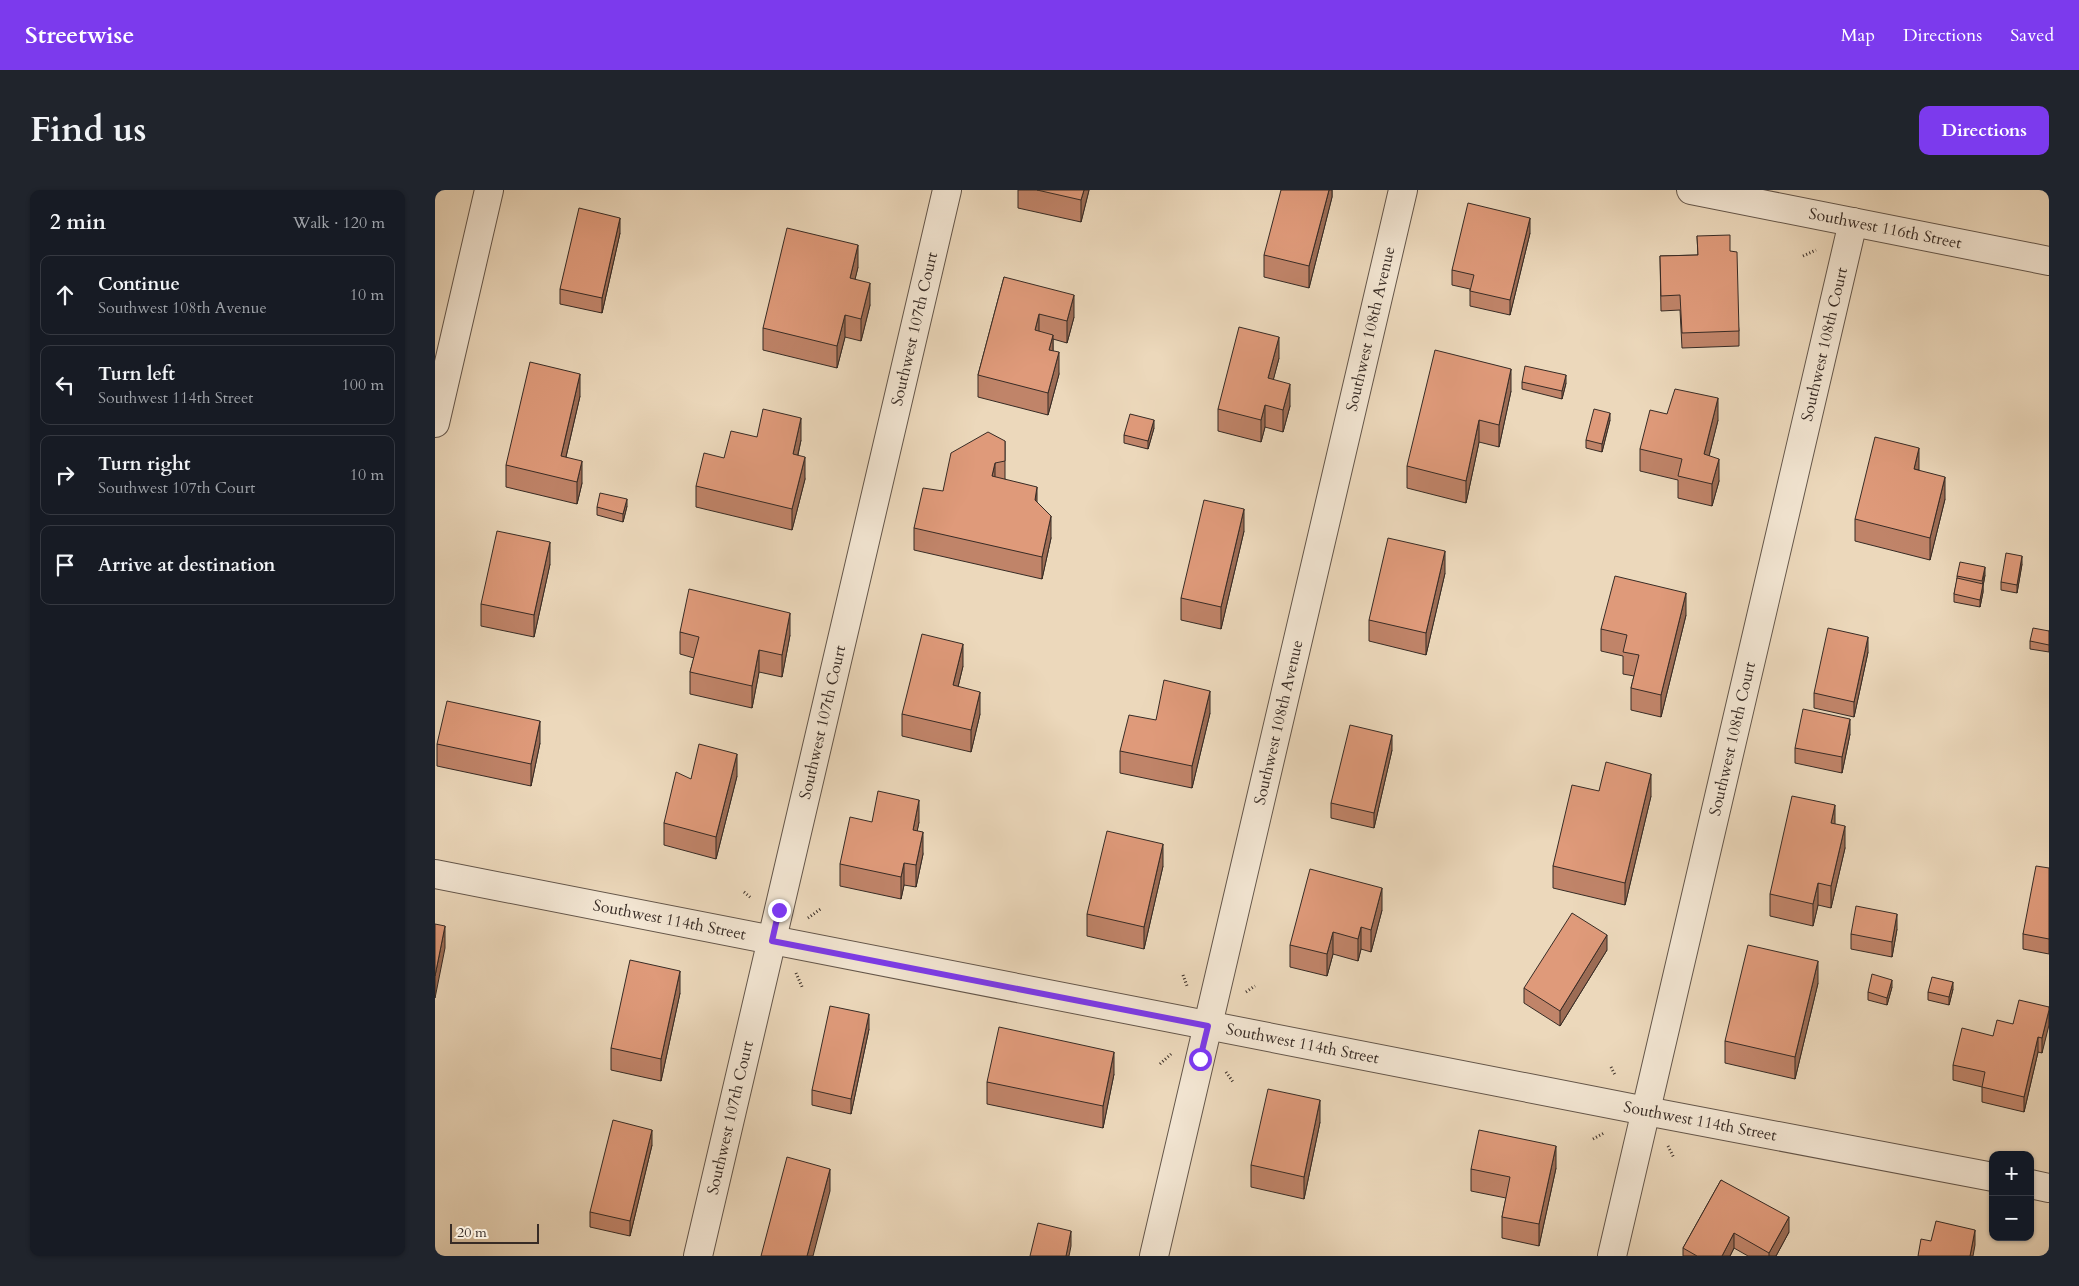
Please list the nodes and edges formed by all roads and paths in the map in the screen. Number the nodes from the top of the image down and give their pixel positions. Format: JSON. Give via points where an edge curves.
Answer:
{"nodes":[{"id":1,"x":489,"y":190,"type":"edge"},
{"id":2,"x":947,"y":190,"type":"edge"},
{"id":3,"x":1403,"y":190,"type":"edge"},
{"id":4,"x":1691,"y":190,"type":"edge"},
{"id":5,"x":1853,"y":222,"type":"junction"},
{"id":6,"x":1817,"y":250,"type":"dead end"},
{"id":7,"x":1803,"y":256,"type":"dead end"},
{"id":8,"x":2049,"y":260,"type":"edge"},
{"id":9,"x":435,"y":422,"type":"edge"},
{"id":10,"x":435,"y":874,"type":"edge"},
{"id":11,"x":744,"y":892,"type":"dead end"},
{"id":12,"x":755,"y":901,"type":"dead end"},
{"id":13,"x":822,"y":908,"type":"dead end"},
{"id":14,"x":807,"y":919,"type":"dead end"},
{"id":15,"x":772,"y":941,"type":"junction"},
{"id":16,"x":796,"y":972,"type":"dead end"},
{"id":17,"x":1183,"y":975,"type":"dead end"},
{"id":18,"x":803,"y":989,"type":"dead end"},
{"id":19,"x":1188,"y":989,"type":"dead end"},
{"id":20,"x":1208,"y":1026,"type":"junction"},
{"id":21,"x":1173,"y":1052,"type":"dead end"},
{"id":22,"x":1160,"y":1064,"type":"dead end"},
{"id":23,"x":1646,"y":1112,"type":"junction"},
{"id":24,"x":1607,"y":1132,"type":"dead end"},
{"id":25,"x":1593,"y":1139,"type":"dead end"},
{"id":26,"x":1668,"y":1146,"type":"dead end"},
{"id":27,"x":1675,"y":1158,"type":"dead end"},
{"id":28,"x":1989,"y":1176,"type":"edge"},
{"id":29,"x":2034,"y":1185,"type":"edge"},
{"id":30,"x":2049,"y":1188,"type":"edge"},
{"id":31,"x":698,"y":1256,"type":"edge"},
{"id":32,"x":1154,"y":1256,"type":"edge"},
{"id":33,"x":1612,"y":1256,"type":"edge"}],
"edges":[{"from":1,"to":9,"type":"street"},
{"from":2,"to":15,"type":"street","name":"Southwest 107th Court"},
{"from":3,"to":20,"type":"street","name":"Southwest 108th Avenue"},
{"from":4,"to":5,"type":"street","name":"Southwest 116th Street"},
{"from":5,"to":8,"type":"street","name":"Southwest 116th Street"},
{"from":5,"to":23,"type":"street","name":"Southwest 108th Court"},
{"from":6,"to":7,"type":"path"},
{"from":10,"to":15,"type":"street","name":"Southwest 114th Street"},
{"from":11,"to":12,"type":"path"},
{"from":13,"to":14,"type":"path"},
{"from":15,"to":20,"type":"street","name":"Southwest 114th Street"},
{"from":15,"to":31,"type":"street","name":"Southwest 107th Court"},
{"from":16,"to":18,"type":"path"},
{"from":17,"to":19,"type":"path"},
{"from":20,"to":23,"type":"street","name":"Southwest 114th Street"},
{"from":20,"to":32,"type":"street","name":"Southwest 108th Avenue"},
{"from":21,"to":22,"type":"path"},
{"from":23,"to":28,"type":"street","name":"Southwest 114th Street"},
{"from":23,"to":33,"type":"street","name":"Southwest 108th Court"},
{"from":24,"to":25,"type":"path"},
{"from":26,"to":27,"type":"path"},
{"from":29,"to":30,"type":"street"}]}
